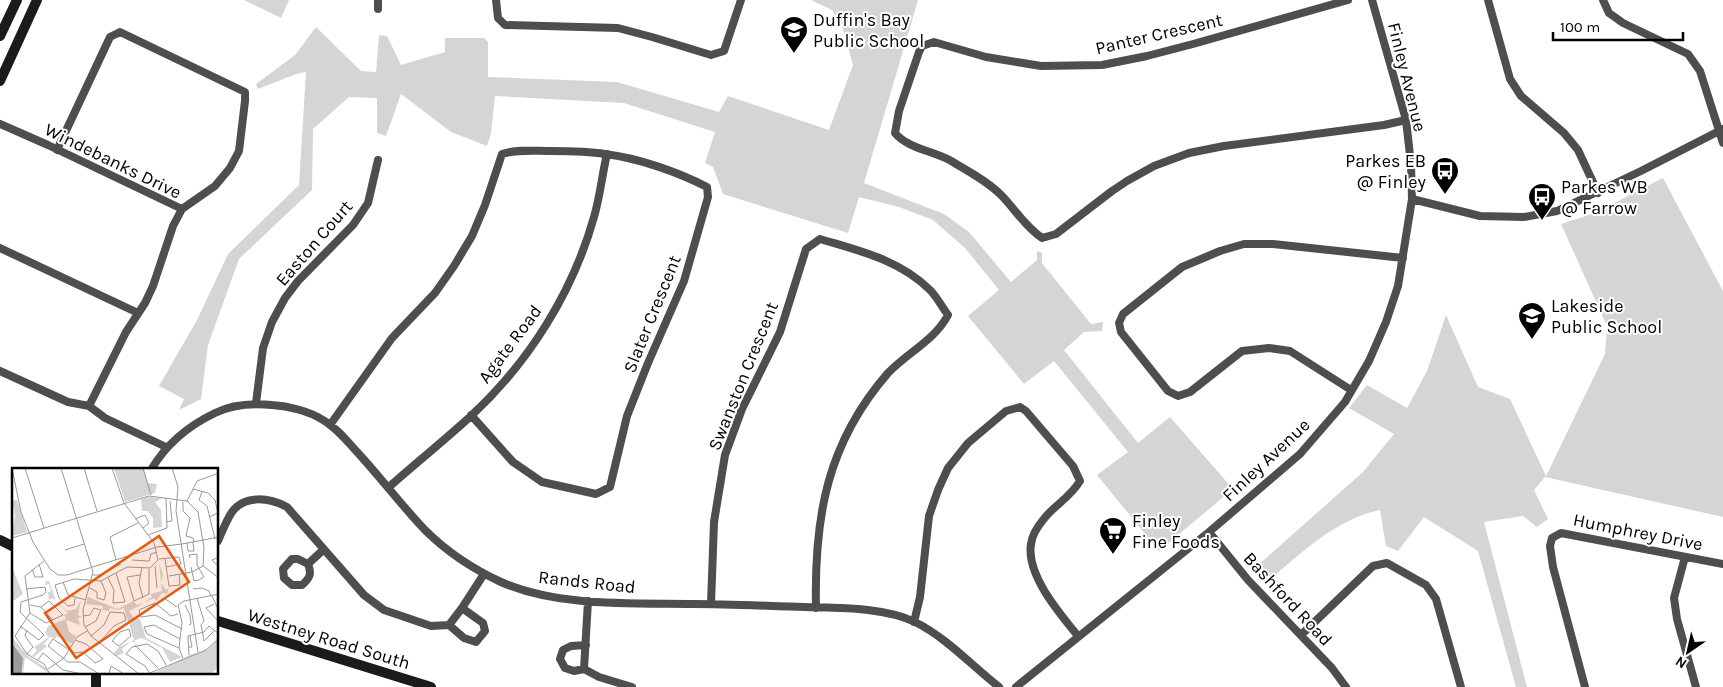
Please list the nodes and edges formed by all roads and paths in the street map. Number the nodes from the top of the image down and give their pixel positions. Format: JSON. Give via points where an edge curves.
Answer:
{"nodes":[{"id":1,"x":17,"y":0,"type":"edge"},
{"id":2,"x":37,"y":0,"type":"edge"},
{"id":3,"x":378,"y":0,"type":"edge"},
{"id":4,"x":496,"y":0,"type":"edge"},
{"id":5,"x":741,"y":0,"type":"edge"},
{"id":6,"x":1348,"y":0,"type":"edge"},
{"id":7,"x":1372,"y":0,"type":"edge"},
{"id":8,"x":1488,"y":0,"type":"edge"},
{"id":9,"x":1603,"y":0,"type":"edge"},
{"id":10,"x":378,"y":9,"type":"dead end"},
{"id":11,"x":0,"y":36,"type":"edge"},
{"id":12,"x":0,"y":81,"type":"edge"},
{"id":13,"x":1406,"y":120,"type":"junction"},
{"id":14,"x":0,"y":124,"type":"edge"},
{"id":15,"x":1721,"y":129,"type":"edge"},
{"id":16,"x":1723,"y":143,"type":"edge"},
{"id":17,"x":57,"y":150,"type":"junction"},
{"id":18,"x":606,"y":154,"type":"junction"},
{"id":19,"x":378,"y":160,"type":"dead end"},
{"id":20,"x":1598,"y":192,"type":"junction"},
{"id":21,"x":1412,"y":199,"type":"junction"},
{"id":22,"x":182,"y":209,"type":"junction"},
{"id":23,"x":0,"y":248,"type":"edge"},
{"id":24,"x":1403,"y":258,"type":"junction"},
{"id":25,"x":138,"y":313,"type":"junction"},
{"id":26,"x":0,"y":371,"type":"edge"},
{"id":27,"x":1351,"y":390,"type":"junction"},
{"id":28,"x":256,"y":403,"type":"junction"},
{"id":29,"x":89,"y":406,"type":"junction"},
{"id":30,"x":472,"y":415,"type":"junction"},
{"id":31,"x":330,"y":425,"type":"junction"},
{"id":32,"x":166,"y":447,"type":"junction"},
{"id":33,"x":152,"y":468,"type":"edge"},
{"id":34,"x":388,"y":487,"type":"junction"},
{"id":35,"x":1209,"y":532,"type":"junction"},
{"id":36,"x":219,"y":539,"type":"edge"},
{"id":37,"x":0,"y":540,"type":"edge"},
{"id":38,"x":12,"y":546,"type":"edge"},
{"id":39,"x":323,"y":550,"type":"junction"},
{"id":40,"x":1685,"y":557,"type":"junction"},
{"id":41,"x":308,"y":564,"type":"dead end"},
{"id":42,"x":1723,"y":564,"type":"edge"},
{"id":43,"x":484,"y":574,"type":"junction"},
{"id":44,"x":588,"y":601,"type":"junction"},
{"id":45,"x":710,"y":604,"type":"junction"},
{"id":46,"x":462,"y":608,"type":"junction"},
{"id":47,"x":816,"y":608,"type":"junction"},
{"id":48,"x":219,"y":621,"type":"edge"},
{"id":49,"x":914,"y":622,"type":"junction"},
{"id":50,"x":449,"y":625,"type":"junction"},
{"id":51,"x":1301,"y":635,"type":"junction"},
{"id":52,"x":1078,"y":636,"type":"junction"},
{"id":53,"x":586,"y":646,"type":"junction"},
{"id":54,"x":584,"y":669,"type":"junction"},
{"id":55,"x":96,"y":674,"type":"edge"},
{"id":56,"x":96,"y":687,"type":"edge"},
{"id":57,"x":431,"y":687,"type":"edge"},
{"id":58,"x":632,"y":687,"type":"edge"},
{"id":59,"x":999,"y":687,"type":"edge"},
{"id":60,"x":1016,"y":687,"type":"edge"},
{"id":61,"x":1346,"y":687,"type":"edge"},
{"id":62,"x":1461,"y":687,"type":"edge"},
{"id":63,"x":1585,"y":687,"type":"edge"},
{"id":64,"x":1696,"y":687,"type":"edge"}],
"edges":[{"from":1,"to":11,"type":"main road"},
{"from":2,"to":12,"type":"main road"},
{"from":3,"to":10,"type":"street"},
{"from":4,"to":5,"type":"street","via":[[498,18],[505,25],[618,28],[711,55],[724,51]]},
{"from":6,"to":13,"type":"street","name":"Panter Crescent","via":[[1184,46],[1102,65],[1041,66],[986,57],[934,42],[922,46],[919,52],[895,133],[901,140],[947,158],[977,177],[1002,195],[1033,232],[1042,238],[1056,234],[1127,181],[1154,166],[1189,153]]},
{"from":7,"to":13,"type":"street","name":"Finley Avenue"},
{"from":8,"to":20,"type":"street","via":[[1510,79],[1521,96],[1564,133],[1578,150]]},
{"from":9,"to":15,"type":"street","via":[[1609,13],[1623,23],[1688,54],[1700,71]]},
{"from":13,"to":21,"type":"street","name":"Finley Avenue"},
{"from":14,"to":17,"type":"street","name":"Windebanks Drive"},
{"from":15,"to":16,"type":"street"},
{"from":15,"to":20,"type":"street"},
{"from":17,"to":22,"type":"street","name":"Windebanks Drive"},
{"from":17,"to":22,"type":"street","via":[[110,37],[120,32],[226,82],[245,92],[239,151],[215,186]]},
{"from":18,"to":30,"type":"street","name":"Agate Road","via":[[595,216],[560,302],[538,338]]},
{"from":18,"to":30,"type":"street","name":"Slater Crescent","via":[[691,179],[707,187],[708,198],[684,281],[627,416],[610,487],[596,494],[542,482],[513,462]]},
{"from":18,"to":31,"type":"street","name":"Slater Crescent","via":[[514,150],[502,154],[486,205],[454,266],[435,293],[392,338]]},
{"from":19,"to":28,"type":"street","name":"Easton Court","via":[[368,203],[353,225],[298,281],[272,322],[263,348]]},
{"from":20,"to":21,"type":"street","via":[[1557,211],[1524,218],[1480,216]]},
{"from":21,"to":24,"type":"street","name":"Finley Avenue"},
{"from":22,"to":25,"type":"street","name":"Windebanks Drive","via":[[153,286]]},
{"from":23,"to":25,"type":"street"},
{"from":24,"to":27,"type":"street","name":"Finley Avenue","via":[[1386,322]]},
{"from":24,"to":27,"type":"street","via":[[1273,244],[1244,244],[1182,267],[1123,314],[1120,323],[1121,332],[1168,391],[1178,396],[1190,392],[1242,351],[1269,348],[1290,351]]},
{"from":25,"to":29,"type":"street","name":"Windebanks Drive"},
{"from":26,"to":29,"type":"street","via":[[68,402]]},
{"from":27,"to":35,"type":"street","name":"Finley Avenue","via":[[1300,454]]},
{"from":28,"to":31,"type":"street","name":"Rands Road","via":[[286,406]]},
{"from":28,"to":32,"type":"street","name":"Rands Road","via":[[224,409],[207,417]]},
{"from":29,"to":32,"type":"street","via":[[105,418]]},
{"from":30,"to":34,"type":"street","name":"Agate Road"},
{"from":31,"to":34,"type":"street","name":"Rands Road"},
{"from":32,"to":33,"type":"street","name":"Rands Road"},
{"from":34,"to":43,"type":"street","name":"Rands Road","via":[[425,529],[453,554]]},
{"from":35,"to":51,"type":"street","name":"Bashford Road","via":[[1248,580]]},
{"from":35,"to":52,"type":"street","name":"Finley Avenue"},
{"from":36,"to":39,"type":"street","via":[[232,512],[242,504],[252,499],[276,501],[287,507]]},
{"from":37,"to":38,"type":"main road"},
{"from":39,"to":41,"type":"street"},
{"from":39,"to":50,"type":"street","via":[[364,595],[384,610],[431,626]]},
{"from":40,"to":42,"type":"street","name":"Humphrey Drive"},
{"from":40,"to":63,"type":"street","name":"Humphrey Drive","via":[[1561,532],[1552,538],[1553,567]]},
{"from":40,"to":64,"type":"street","via":[[1674,598]]},
{"from":43,"to":44,"type":"street","name":"Rands Road","via":[[544,596]]},
{"from":43,"to":46,"type":"street"},
{"from":44,"to":45,"type":"street","name":"Rands Road"},
{"from":44,"to":53,"type":"street"},
{"from":45,"to":47,"type":"street","name":"Rands Road"},
{"from":45,"to":47,"type":"street","name":"Swanston Crescent","via":[[714,522],[725,455],[742,409],[780,332],[806,249],[820,239],[896,264],[932,291],[948,315],[942,326],[880,383],[841,444],[822,503]]},
{"from":46,"to":50,"type":"street"},
{"from":46,"to":50,"type":"street","via":[[483,623],[485,631],[476,642],[464,638]]},
{"from":47,"to":49,"type":"street","name":"Rands Road","via":[[881,612]]},
{"from":48,"to":57,"type":"main road","name":"Westney Road South"},
{"from":49,"to":52,"type":"street","via":[[929,516],[948,468],[974,438],[1006,411],[1020,408],[1072,466],[1080,481],[1073,492],[1043,519],[1031,544],[1037,580]]},
{"from":49,"to":59,"type":"street","name":"Rands Road","via":[[945,640]]},
{"from":51,"to":61,"type":"street","name":"Bashford Road"},
{"from":51,"to":62,"type":"street","via":[[1372,566],[1387,563],[1426,585],[1436,599]]},
{"from":52,"to":60,"type":"street","name":"Finley Avenue"},
{"from":53,"to":54,"type":"street"},
{"from":53,"to":54,"type":"street","via":[[571,646],[564,650],[560,659],[565,668],[574,671]]},
{"from":54,"to":58,"type":"street"},
{"from":55,"to":56,"type":"main road"}]}
